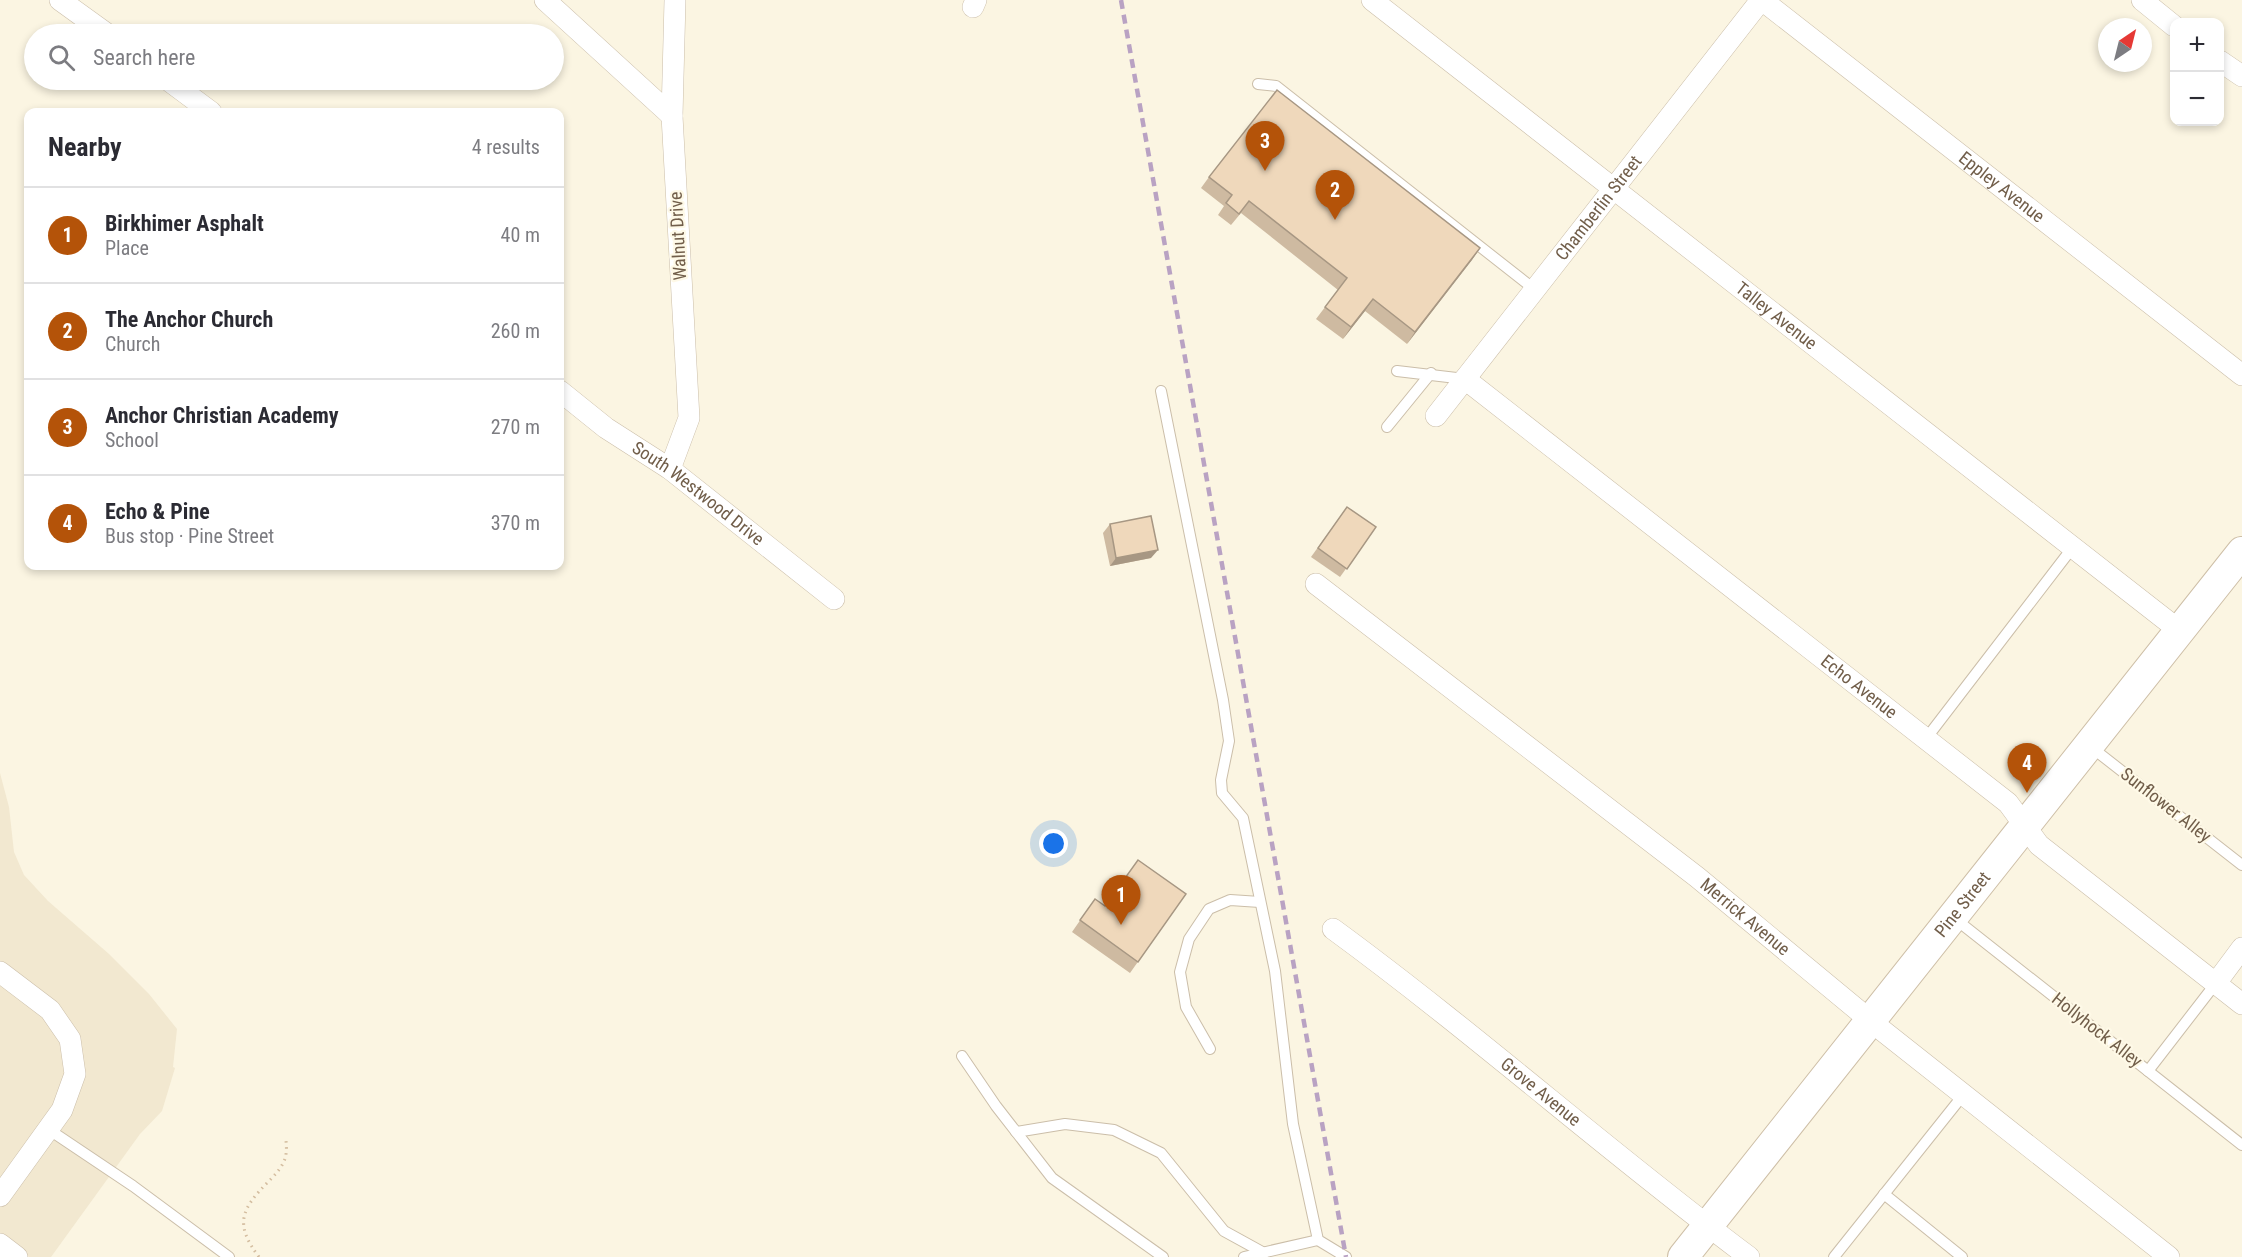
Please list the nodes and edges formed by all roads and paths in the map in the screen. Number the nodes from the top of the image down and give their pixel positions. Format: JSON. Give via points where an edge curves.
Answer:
{"nodes":[{"id":1,"x":60,"y":0,"type":"edge"},
{"id":2,"x":545,"y":0,"type":"edge"},
{"id":3,"x":675,"y":0,"type":"edge"},
{"id":4,"x":1372,"y":0,"type":"edge"},
{"id":5,"x":1761,"y":0,"type":"edge"},
{"id":6,"x":2142,"y":0,"type":"edge"},
{"id":7,"x":2170,"y":22,"type":"edge"},
{"id":8,"x":93,"y":24,"type":"edge"},
{"id":9,"x":2224,"y":64,"type":"edge"},
{"id":10,"x":2242,"y":76,"type":"edge"},
{"id":11,"x":1258,"y":84,"type":"dead end"},
{"id":12,"x":181,"y":90,"type":"edge"},
{"id":13,"x":206,"y":108,"type":"edge"},
{"id":14,"x":672,"y":116,"type":"junction"},
{"id":15,"x":1613,"y":190,"type":"junction"},
{"id":16,"x":1534,"y":289,"type":"junction"},
{"id":17,"x":1397,"y":370,"type":"dead end"},
{"id":18,"x":1431,"y":373,"type":"junction"},
{"id":19,"x":2242,"y":375,"type":"edge"},
{"id":20,"x":1464,"y":379,"type":"junction"},
{"id":21,"x":1161,"y":391,"type":"dead end"},
{"id":22,"x":564,"y":394,"type":"edge"},
{"id":23,"x":1436,"y":416,"type":"dead end"},
{"id":24,"x":1387,"y":427,"type":"dead end"},
{"id":25,"x":670,"y":469,"type":"junction"},
{"id":26,"x":2073,"y":548,"type":"junction"},
{"id":27,"x":2242,"y":552,"type":"edge"},
{"id":28,"x":1316,"y":584,"type":"dead end"},
{"id":29,"x":834,"y":599,"type":"dead end"},
{"id":30,"x":2180,"y":631,"type":"junction"},
{"id":31,"x":1925,"y":740,"type":"junction"},
{"id":32,"x":2090,"y":746,"type":"junction"},
{"id":33,"x":2024,"y":826,"type":"junction"},
{"id":34,"x":2242,"y":865,"type":"edge"},
{"id":35,"x":1260,"y":902,"type":"junction"},
{"id":36,"x":1952,"y":916,"type":"junction"},
{"id":37,"x":1333,"y":929,"type":"dead end"},
{"id":38,"x":2242,"y":948,"type":"edge"},
{"id":39,"x":0,"y":972,"type":"edge"},
{"id":40,"x":2216,"y":983,"type":"junction"},
{"id":41,"x":2242,"y":1004,"type":"edge"},
{"id":42,"x":1870,"y":1020,"type":"junction"},
{"id":43,"x":1210,"y":1049,"type":"dead end"},
{"id":44,"x":962,"y":1056,"type":"dead end"},
{"id":45,"x":2148,"y":1071,"type":"junction"},
{"id":46,"x":1964,"y":1095,"type":"junction"},
{"id":47,"x":48,"y":1129,"type":"junction"},
{"id":48,"x":1016,"y":1132,"type":"junction"},
{"id":49,"x":286,"y":1139,"type":"dead end"},
{"id":50,"x":2242,"y":1145,"type":"edge"},
{"id":51,"x":1884,"y":1194,"type":"junction"},
{"id":52,"x":0,"y":1196,"type":"edge"},
{"id":53,"x":1708,"y":1226,"type":"junction"},
{"id":54,"x":1318,"y":1240,"type":"junction"},
{"id":55,"x":0,"y":1244,"type":"edge"},
{"id":56,"x":1264,"y":1253,"type":"junction"},
{"id":57,"x":17,"y":1257,"type":"edge"},
{"id":58,"x":229,"y":1257,"type":"edge"},
{"id":59,"x":259,"y":1257,"type":"edge"},
{"id":60,"x":1163,"y":1257,"type":"edge"},
{"id":61,"x":1244,"y":1257,"type":"edge"},
{"id":62,"x":1346,"y":1257,"type":"edge"},
{"id":63,"x":1683,"y":1257,"type":"edge"},
{"id":64,"x":1749,"y":1257,"type":"edge"},
{"id":65,"x":1834,"y":1257,"type":"edge"},
{"id":66,"x":1962,"y":1257,"type":"edge"},
{"id":67,"x":2169,"y":1257,"type":"edge"}],
"edges":[{"from":1,"to":8,"type":"street"},
{"from":2,"to":14,"type":"street"},
{"from":3,"to":14,"type":"street","name":"Walnut Drive"},
{"from":4,"to":15,"type":"street","name":"Talley Avenue"},
{"from":5,"to":15,"type":"street","name":"Chamberlin Street"},
{"from":5,"to":19,"type":"street","name":"Eppley Avenue"},
{"from":6,"to":7,"type":"street"},
{"from":9,"to":10,"type":"street"},
{"from":11,"to":16,"type":"lane","via":[[1276,86]]},
{"from":12,"to":13,"type":"street"},
{"from":14,"to":25,"type":"street","name":"Walnut Drive","via":[[689,418]]},
{"from":15,"to":16,"type":"street","name":"Chamberlin Street"},
{"from":15,"to":26,"type":"street","name":"Talley Avenue"},
{"from":16,"to":20,"type":"street","name":"Chamberlin Street"},
{"from":17,"to":18,"type":"lane"},
{"from":18,"to":20,"type":"lane"},
{"from":18,"to":24,"type":"lane"},
{"from":20,"to":23,"type":"street","name":"Chamberlin Street"},
{"from":20,"to":31,"type":"street","name":"Echo Avenue"},
{"from":21,"to":35,"type":"lane","via":[[1223,700],[1229,741],[1222,793],[1243,818]]},
{"from":22,"to":25,"type":"street","name":"South Westwood Drive","via":[[606,428]]},
{"from":25,"to":29,"type":"street","name":"South Westwood Drive"},
{"from":26,"to":30,"type":"street","name":"Talley Avenue"},
{"from":26,"to":31,"type":"lane"},
{"from":27,"to":30,"type":"main road","name":"Pine Street"},
{"from":28,"to":42,"type":"street","name":"Merrick Avenue","via":[[1697,877]]},
{"from":30,"to":32,"type":"main road","name":"Pine Street"},
{"from":31,"to":33,"type":"street","name":"Echo Avenue","via":[[2008,804]]},
{"from":32,"to":33,"type":"main road","name":"Pine Street"},
{"from":32,"to":34,"type":"lane","name":"Sunflower Alley"},
{"from":33,"to":36,"type":"main road","name":"Pine Street"},
{"from":33,"to":40,"type":"street","name":"Echo Avenue","via":[[2039,845]]},
{"from":35,"to":43,"type":"lane","via":[[1230,900],[1209,909],[1189,939],[1180,972],[1186,1007]]},
{"from":35,"to":54,"type":"lane","via":[[1275,971],[1293,1124]]},
{"from":36,"to":42,"type":"main road","name":"Pine Street"},
{"from":36,"to":45,"type":"lane","name":"Hollyhock Alley"},
{"from":37,"to":53,"type":"street","name":"Grove Avenue"},
{"from":38,"to":40,"type":"street"},
{"from":39,"to":47,"type":"street","via":[[50,1010],[70,1039],[75,1074],[62,1110]]},
{"from":40,"to":41,"type":"street","name":"Echo Avenue"},
{"from":40,"to":45,"type":"lane"},
{"from":42,"to":46,"type":"street","name":"Merrick Avenue"},
{"from":42,"to":53,"type":"main road","name":"Pine Street"},
{"from":44,"to":48,"type":"lane"},
{"from":45,"to":50,"type":"lane","name":"Hollyhock Alley"},
{"from":46,"to":51,"type":"lane"},
{"from":46,"to":67,"type":"street","name":"Merrick Avenue"},
{"from":47,"to":52,"type":"street"},
{"from":47,"to":58,"type":"lane"},
{"from":48,"to":56,"type":"lane","via":[[1065,1124],[1113,1130],[1161,1153],[1224,1231]]},
{"from":48,"to":60,"type":"lane","via":[[1052,1178]]},
{"from":49,"to":59,"type":"path","via":[[286,1155],[277,1173],[258,1193],[243,1219],[245,1237]]},
{"from":51,"to":65,"type":"lane"},
{"from":51,"to":66,"type":"lane"},
{"from":53,"to":63,"type":"main road","name":"Pine Street"},
{"from":53,"to":64,"type":"street","name":"Grove Avenue"},
{"from":54,"to":56,"type":"lane"},
{"from":54,"to":62,"type":"lane"},
{"from":55,"to":57,"type":"street"},
{"from":56,"to":61,"type":"lane"}]}
